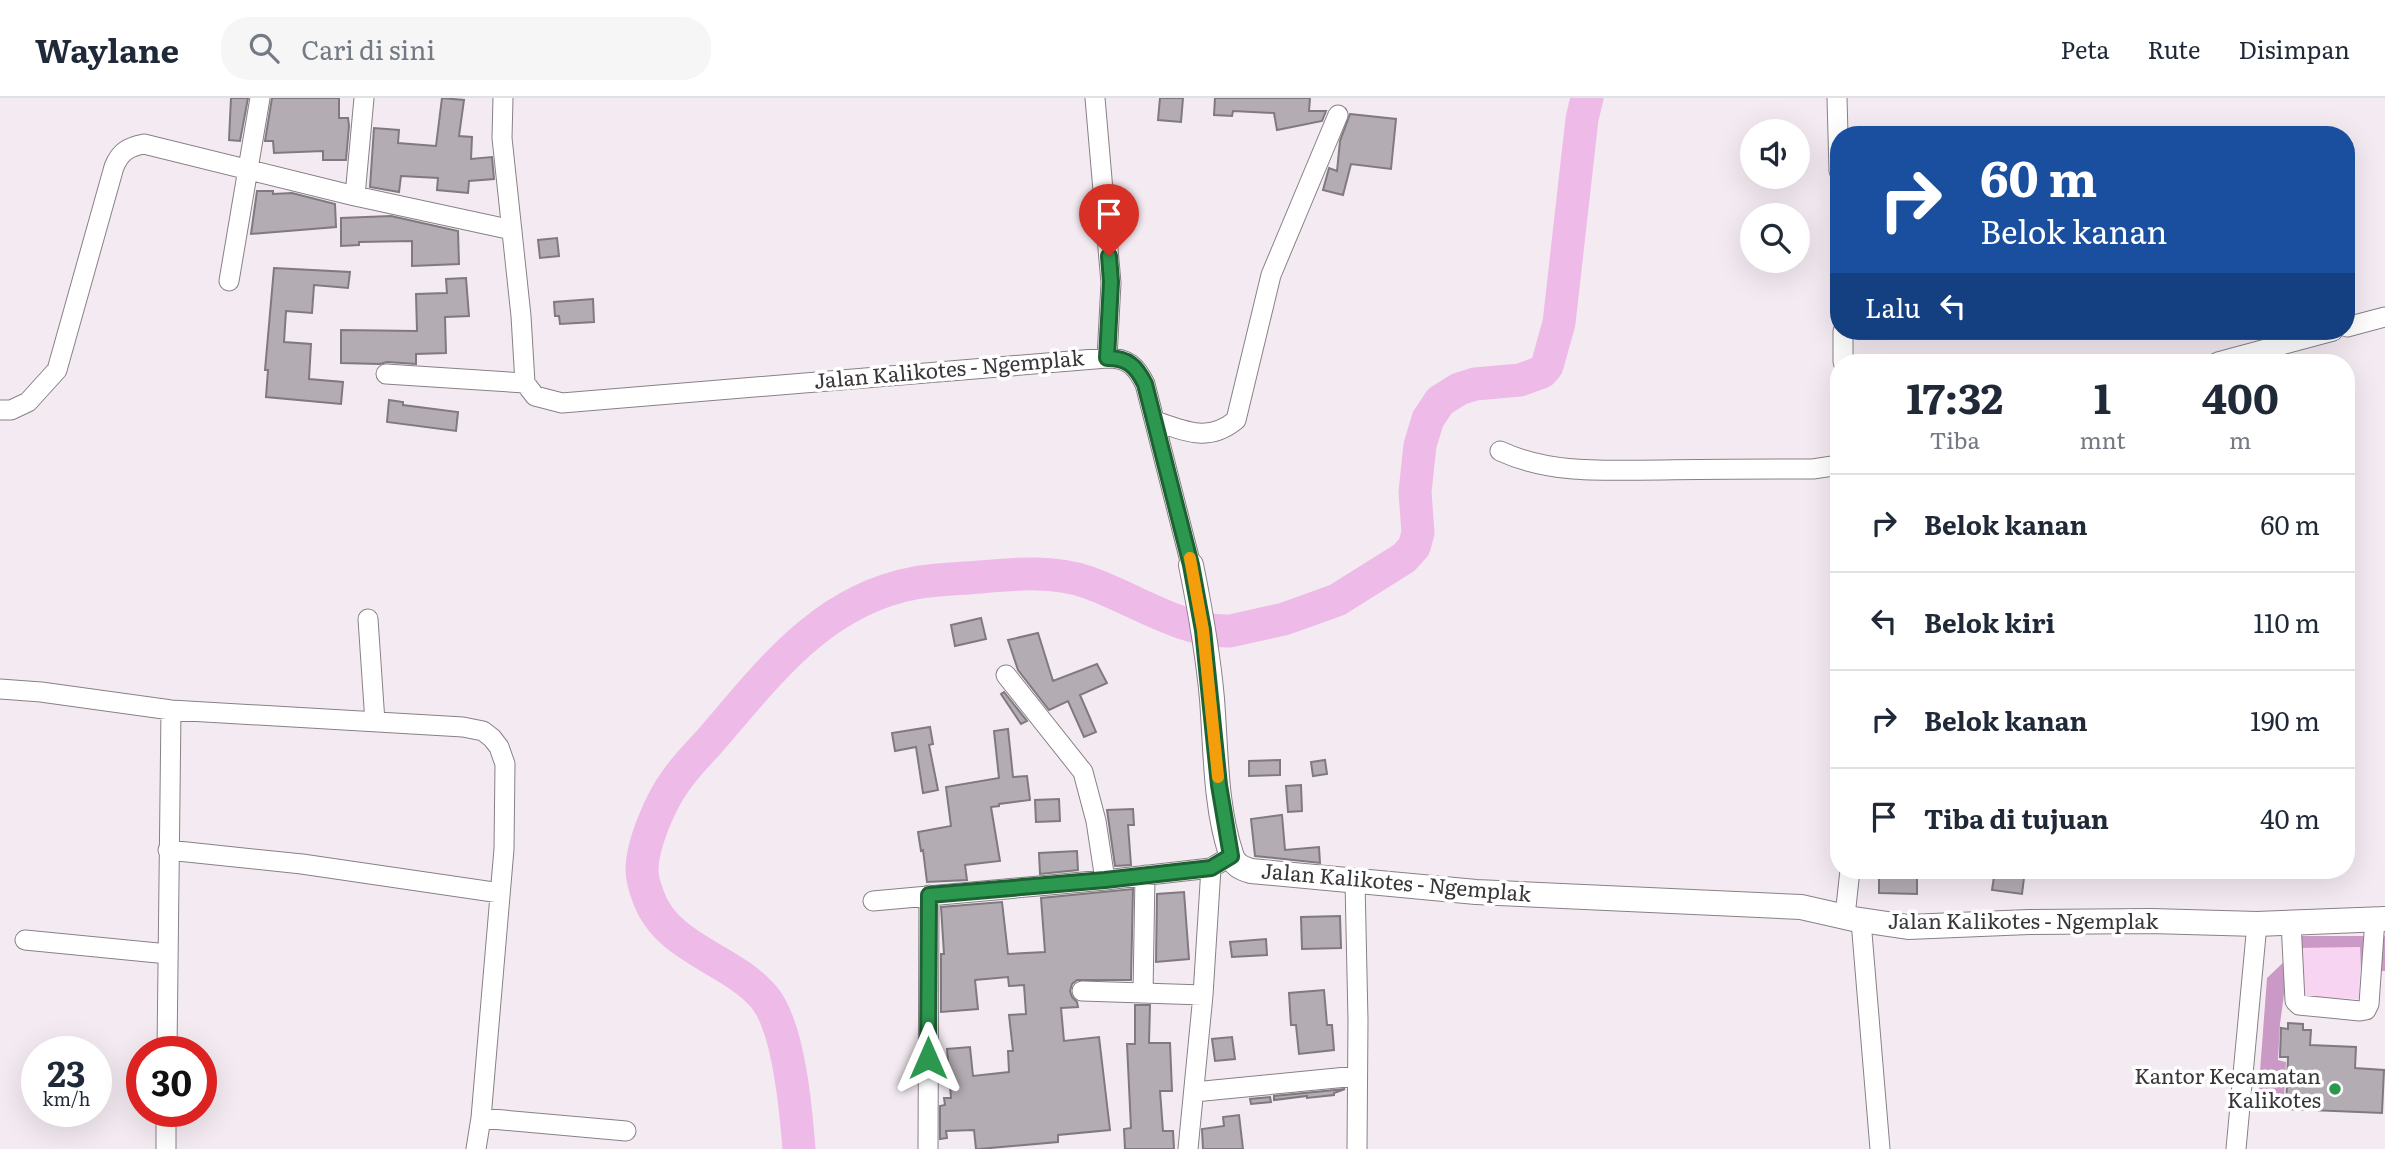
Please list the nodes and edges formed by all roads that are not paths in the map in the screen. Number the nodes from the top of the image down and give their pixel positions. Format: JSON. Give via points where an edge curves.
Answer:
{"nodes":[{"id":1,"x":260,"y":98,"type":"edge"},
{"id":2,"x":365,"y":98,"type":"edge"},
{"id":3,"x":503,"y":98,"type":"edge"},
{"id":4,"x":1096,"y":98,"type":"edge"},
{"id":5,"x":1837,"y":98,"type":"edge"},
{"id":6,"x":1338,"y":115,"type":"dead end"},
{"id":7,"x":1838,"y":126,"type":"edge"},
{"id":8,"x":248,"y":170,"type":"junction"},
{"id":9,"x":355,"y":196,"type":"junction"},
{"id":10,"x":512,"y":230,"type":"junction"},
{"id":11,"x":229,"y":281,"type":"dead end"},
{"id":12,"x":2385,"y":317,"type":"edge"},
{"id":13,"x":2355,"y":325,"type":"edge"},
{"id":14,"x":2300,"y":340,"type":"edge"},
{"id":15,"x":2248,"y":354,"type":"edge"},
{"id":16,"x":1107,"y":358,"type":"junction"},
{"id":17,"x":386,"y":374,"type":"dead end"},
{"id":18,"x":525,"y":383,"type":"junction"},
{"id":19,"x":0,"y":410,"type":"edge"},
{"id":20,"x":1155,"y":421,"type":"junction"},
{"id":21,"x":1500,"y":451,"type":"dead end"},
{"id":22,"x":1830,"y":466,"type":"edge"},
{"id":23,"x":1191,"y":565,"type":"joint"},
{"id":24,"x":368,"y":619,"type":"dead end"},
{"id":25,"x":1006,"y":675,"type":"dead end"},
{"id":26,"x":0,"y":689,"type":"edge"},
{"id":27,"x":171,"y":710,"type":"junction"},
{"id":28,"x":375,"y":722,"type":"junction"},
{"id":29,"x":168,"y":850,"type":"junction"},
{"id":30,"x":1221,"y":862,"type":"junction"},
{"id":31,"x":1145,"y":875,"type":"junction"},
{"id":32,"x":1851,"y":879,"type":"edge"},
{"id":33,"x":1105,"y":880,"type":"junction"},
{"id":34,"x":1355,"y":882,"type":"junction"},
{"id":35,"x":500,"y":893,"type":"junction"},
{"id":36,"x":929,"y":895,"type":"junction"},
{"id":37,"x":873,"y":901,"type":"dead end"},
{"id":38,"x":1853,"y":918,"type":"junction"},
{"id":39,"x":2380,"y":919,"type":"edge"},
{"id":40,"x":2291,"y":922,"type":"junction"},
{"id":41,"x":2257,"y":923,"type":"junction"},
{"id":42,"x":26,"y":940,"type":"dead end"},
{"id":43,"x":168,"y":954,"type":"junction"},
{"id":44,"x":1082,"y":991,"type":"dead end"},
{"id":45,"x":1143,"y":993,"type":"junction"},
{"id":46,"x":1203,"y":995,"type":"junction"},
{"id":47,"x":167,"y":1036,"type":"edge"},
{"id":48,"x":1357,"y":1076,"type":"junction"},
{"id":49,"x":1194,"y":1092,"type":"junction"},
{"id":50,"x":481,"y":1118,"type":"junction"},
{"id":51,"x":166,"y":1127,"type":"edge"},
{"id":52,"x":626,"y":1131,"type":"dead end"},
{"id":53,"x":166,"y":1149,"type":"edge"},
{"id":54,"x":476,"y":1149,"type":"edge"},
{"id":55,"x":928,"y":1149,"type":"edge"},
{"id":56,"x":1188,"y":1149,"type":"edge"},
{"id":57,"x":1357,"y":1149,"type":"edge"},
{"id":58,"x":1880,"y":1149,"type":"edge"},
{"id":59,"x":2236,"y":1149,"type":"edge"}],
"edges":[{"from":1,"to":8,"type":"street"},
{"from":2,"to":9,"type":"street"},
{"from":3,"to":10,"type":"street","via":[[502,138]]},
{"from":4,"to":16,"type":"street","via":[[1111,282]]},
{"from":5,"to":7,"type":"street"},
{"from":6,"to":20,"type":"street","via":[[1272,275],[1237,420],[1218,432],[1198,434]]},
{"from":8,"to":9,"type":"street"},
{"from":8,"to":11,"type":"street"},
{"from":8,"to":19,"type":"street","via":[[144,144],[122,152],[57,370],[28,402]]},
{"from":9,"to":10,"type":"street"},
{"from":10,"to":18,"type":"street"},
{"from":12,"to":13,"type":"street"},
{"from":14,"to":15,"type":"street"},
{"from":16,"to":18,"type":"street","name":"Jalan Kalikotes - Ngemplak","via":[[562,403],[536,396]]},
{"from":16,"to":20,"type":"street","name":"Jalan Kalikotes - Ngemplak","via":[[1124,359],[1139,371]]},
{"from":17,"to":18,"type":"street"},
{"from":20,"to":23,"type":"street","name":"Jalan Kalikotes - Ngemplak"},
{"from":21,"to":22,"type":"street","via":[[1523,462],[1591,470]]},
{"from":23,"to":30,"type":"main road","name":"Jalan Kalikotes - Ngemplak","via":[[1203,630],[1219,785]]},
{"from":24,"to":28,"type":"street"},
{"from":25,"to":33,"type":"street","via":[[1083,772]]},
{"from":26,"to":27,"type":"street"},
{"from":27,"to":28,"type":"street"},
{"from":27,"to":29,"type":"street"},
{"from":28,"to":35,"type":"street","via":[[474,728],[499,747],[505,764],[506,815]]},
{"from":29,"to":35,"type":"street"},
{"from":29,"to":43,"type":"street"},
{"from":30,"to":31,"type":"street"},
{"from":30,"to":34,"type":"main road","name":"Jalan Kalikotes - Ngemplak","via":[[1251,871]]},
{"from":30,"to":46,"type":"street"},
{"from":31,"to":33,"type":"street"},
{"from":31,"to":45,"type":"street"},
{"from":32,"to":38,"type":"street"},
{"from":33,"to":36,"type":"street"},
{"from":34,"to":38,"type":"main road","name":"Jalan Kalikotes - Ngemplak","via":[[1801,907]]},
{"from":34,"to":48,"type":"street"},
{"from":35,"to":50,"type":"street"},
{"from":36,"to":37,"type":"street"},
{"from":36,"to":55,"type":"street"},
{"from":38,"to":41,"type":"main road","name":"Jalan Kalikotes - Ngemplak","via":[[1908,927]]},
{"from":38,"to":58,"type":"street"},
{"from":39,"to":40,"type":"main road","name":"Jalan Kalikotes - Ngemplak"},
{"from":39,"to":40,"type":"street","via":[[2369,1004],[2360,1011],[2295,1001]]},
{"from":40,"to":41,"type":"main road","name":"Jalan Kalikotes - Ngemplak"},
{"from":41,"to":59,"type":"street"},
{"from":42,"to":43,"type":"street"},
{"from":43,"to":47,"type":"street"},
{"from":44,"to":45,"type":"street"},
{"from":45,"to":46,"type":"street"},
{"from":46,"to":49,"type":"street"},
{"from":48,"to":49,"type":"street"},
{"from":48,"to":57,"type":"street"},
{"from":49,"to":56,"type":"street"},
{"from":50,"to":52,"type":"street"},
{"from":50,"to":54,"type":"street"},
{"from":51,"to":53,"type":"street"}]}
